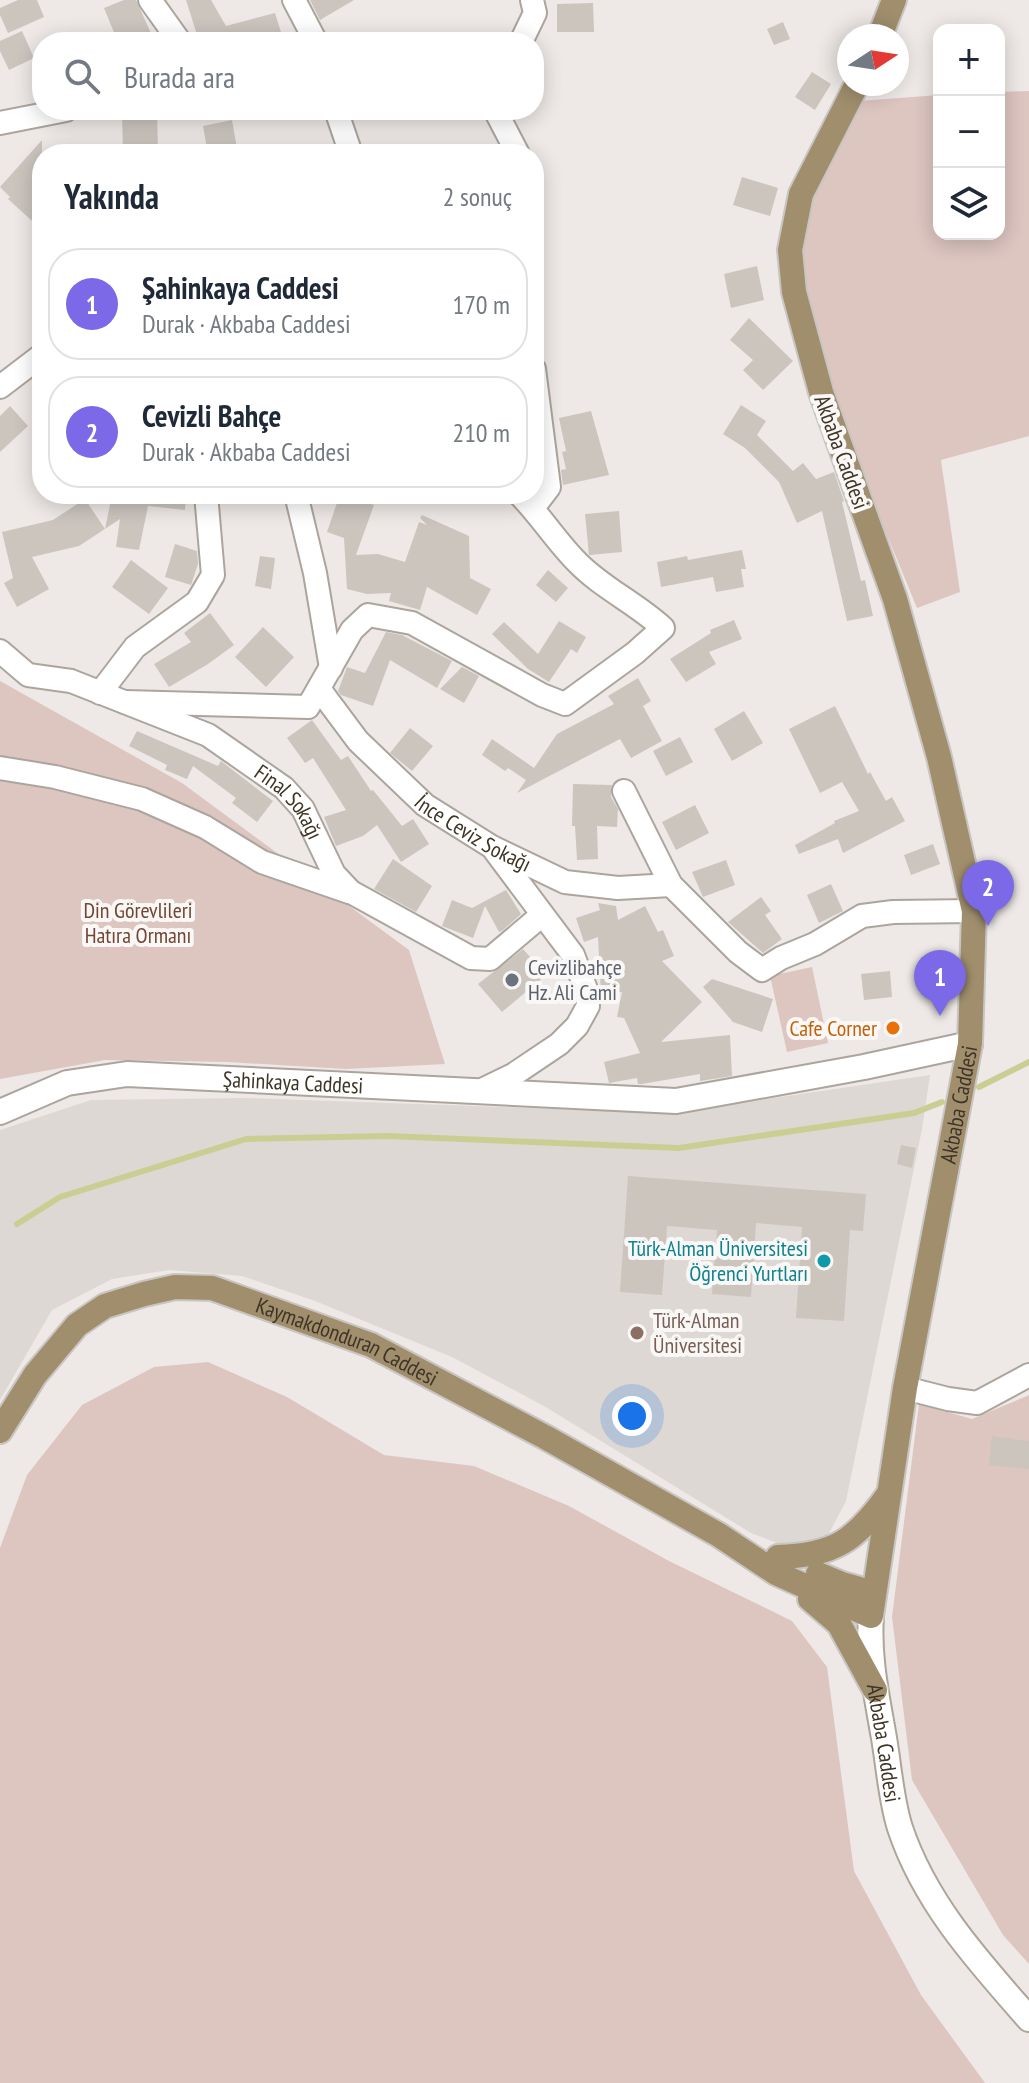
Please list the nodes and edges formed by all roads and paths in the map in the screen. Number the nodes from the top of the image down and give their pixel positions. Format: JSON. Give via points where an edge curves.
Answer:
{"nodes":[{"id":1,"x":150,"y":0,"type":"edge"},
{"id":2,"x":294,"y":0,"type":"edge"},
{"id":3,"x":532,"y":0,"type":"edge"},
{"id":4,"x":894,"y":0,"type":"edge"},
{"id":5,"x":885,"y":24,"type":"edge"},
{"id":6,"x":173,"y":32,"type":"edge"},
{"id":7,"x":311,"y":32,"type":"edge"},
{"id":8,"x":526,"y":32,"type":"edge"},
{"id":9,"x":851,"y":96,"type":"edge"},
{"id":10,"x":32,"y":117,"type":"edge"},
{"id":11,"x":339,"y":120,"type":"edge"},
{"id":12,"x":500,"y":120,"type":"edge"},
{"id":13,"x":0,"y":123,"type":"edge"},
{"id":14,"x":348,"y":144,"type":"edge"},
{"id":15,"x":513,"y":144,"type":"edge"},
{"id":16,"x":32,"y":363,"type":"edge"},
{"id":17,"x":0,"y":387,"type":"edge"},
{"id":18,"x":544,"y":448,"type":"edge"},
{"id":19,"x":544,"y":490,"type":"edge"},
{"id":20,"x":207,"y":504,"type":"edge"},
{"id":21,"x":298,"y":504,"type":"edge"},
{"id":22,"x":529,"y":504,"type":"edge"},
{"id":23,"x":0,"y":651,"type":"edge"},
{"id":24,"x":331,"y":668,"type":"junction"},
{"id":25,"x":320,"y":690,"type":"junction"},
{"id":26,"x":100,"y":693,"type":"junction"},
{"id":27,"x":125,"y":702,"type":"junction"},
{"id":28,"x":0,"y":768,"type":"edge"},
{"id":29,"x":624,"y":791,"type":"dead end"},
{"id":30,"x":492,"y":847,"type":"junction"},
{"id":31,"x":671,"y":885,"type":"junction"},
{"id":32,"x":351,"y":892,"type":"junction"},
{"id":33,"x":974,"y":911,"type":"junction"},
{"id":34,"x":542,"y":915,"type":"junction"},
{"id":35,"x":970,"y":1044,"type":"junction"},
{"id":36,"x":478,"y":1092,"type":"junction"},
{"id":37,"x":0,"y":1112,"type":"edge"},
{"id":38,"x":1029,"y":1375,"type":"edge"},
{"id":39,"x":905,"y":1388,"type":"junction"},
{"id":40,"x":0,"y":1431,"type":"edge"},
{"id":41,"x":889,"y":1493,"type":"junction"},
{"id":42,"x":777,"y":1565,"type":"junction"},
{"id":43,"x":873,"y":1605,"type":"junction"},
{"id":44,"x":875,"y":1690,"type":"junction"},
{"id":45,"x":1029,"y":2019,"type":"edge"}],
"edges":[{"from":1,"to":6,"type":"street"},
{"from":2,"to":7,"type":"street"},
{"from":3,"to":8,"type":"street","via":[[535,13]]},
{"from":4,"to":5,"type":"main road"},
{"from":9,"to":33,"type":"main road","name":"Akbaba Caddesi","via":[[801,194],[790,250],[794,292],[821,392],[895,599]]},
{"from":10,"to":13,"type":"street"},
{"from":11,"to":14,"type":"street"},
{"from":12,"to":15,"type":"street"},
{"from":16,"to":17,"type":"street"},
{"from":18,"to":19,"type":"street","via":[[549,487]]},
{"from":20,"to":26,"type":"street","via":[[213,575],[197,602],[135,647]]},
{"from":21,"to":24,"type":"street"},
{"from":22,"to":24,"type":"street","via":[[576,562],[663,628],[565,704],[412,623],[368,615],[352,630]]},
{"from":23,"to":26,"type":"street","name":"Final Sokağı","via":[[28,675],[71,681]]},
{"from":24,"to":25,"type":"street"},
{"from":25,"to":27,"type":"street","via":[[308,707]]},
{"from":25,"to":30,"type":"street","name":"İnce Ceviz Sokağı","via":[[358,741],[425,805]]},
{"from":26,"to":27,"type":"street","name":"Final Sokağı"},
{"from":27,"to":32,"type":"street","name":"Final Sokağı","via":[[208,735],[284,788],[303,809],[334,874]]},
{"from":28,"to":32,"type":"street","via":[[142,799],[205,827],[262,862]]},
{"from":29,"to":31,"type":"street"},
{"from":30,"to":31,"type":"street","name":"İnce Ceviz Sokağı","via":[[565,882],[618,888]]},
{"from":30,"to":34,"type":"street"},
{"from":31,"to":33,"type":"street","via":[[762,970],[862,916]]},
{"from":32,"to":34,"type":"street","name":"Final Sokağı","via":[[471,958],[490,959]]},
{"from":33,"to":35,"type":"main road","name":"Akbaba Caddesi"},
{"from":34,"to":36,"type":"street","via":[[573,955],[588,1006],[559,1044]]},
{"from":35,"to":36,"type":"street","name":"Şahinkaya Caddesi","via":[[676,1101]]},
{"from":35,"to":39,"type":"main road","name":"Akbaba Caddesi"},
{"from":36,"to":37,"type":"street","name":"Şahinkaya Caddesi","via":[[127,1074],[67,1083]]},
{"from":38,"to":39,"type":"street","via":[[977,1403]]},
{"from":39,"to":41,"type":"main road","name":"Akbaba Caddesi"},
{"from":40,"to":42,"type":"main road","name":"Kaymakdonduran Caddesi","via":[[58,1345],[105,1306],[175,1287],[212,1288],[371,1345]]},
{"from":41,"to":42,"type":"main road","via":[[859,1531],[837,1546]]},
{"from":41,"to":43,"type":"main road","name":"Akbaba Caddesi"},
{"from":42,"to":43,"type":"main road"},
{"from":42,"to":44,"type":"main road","via":[[833,1616]]},
{"from":43,"to":44,"type":"street","name":"Akbaba Caddesi"},
{"from":44,"to":45,"type":"street","name":"Akbaba Caddesi","via":[[900,1826],[922,1881],[961,1941]]}]}
